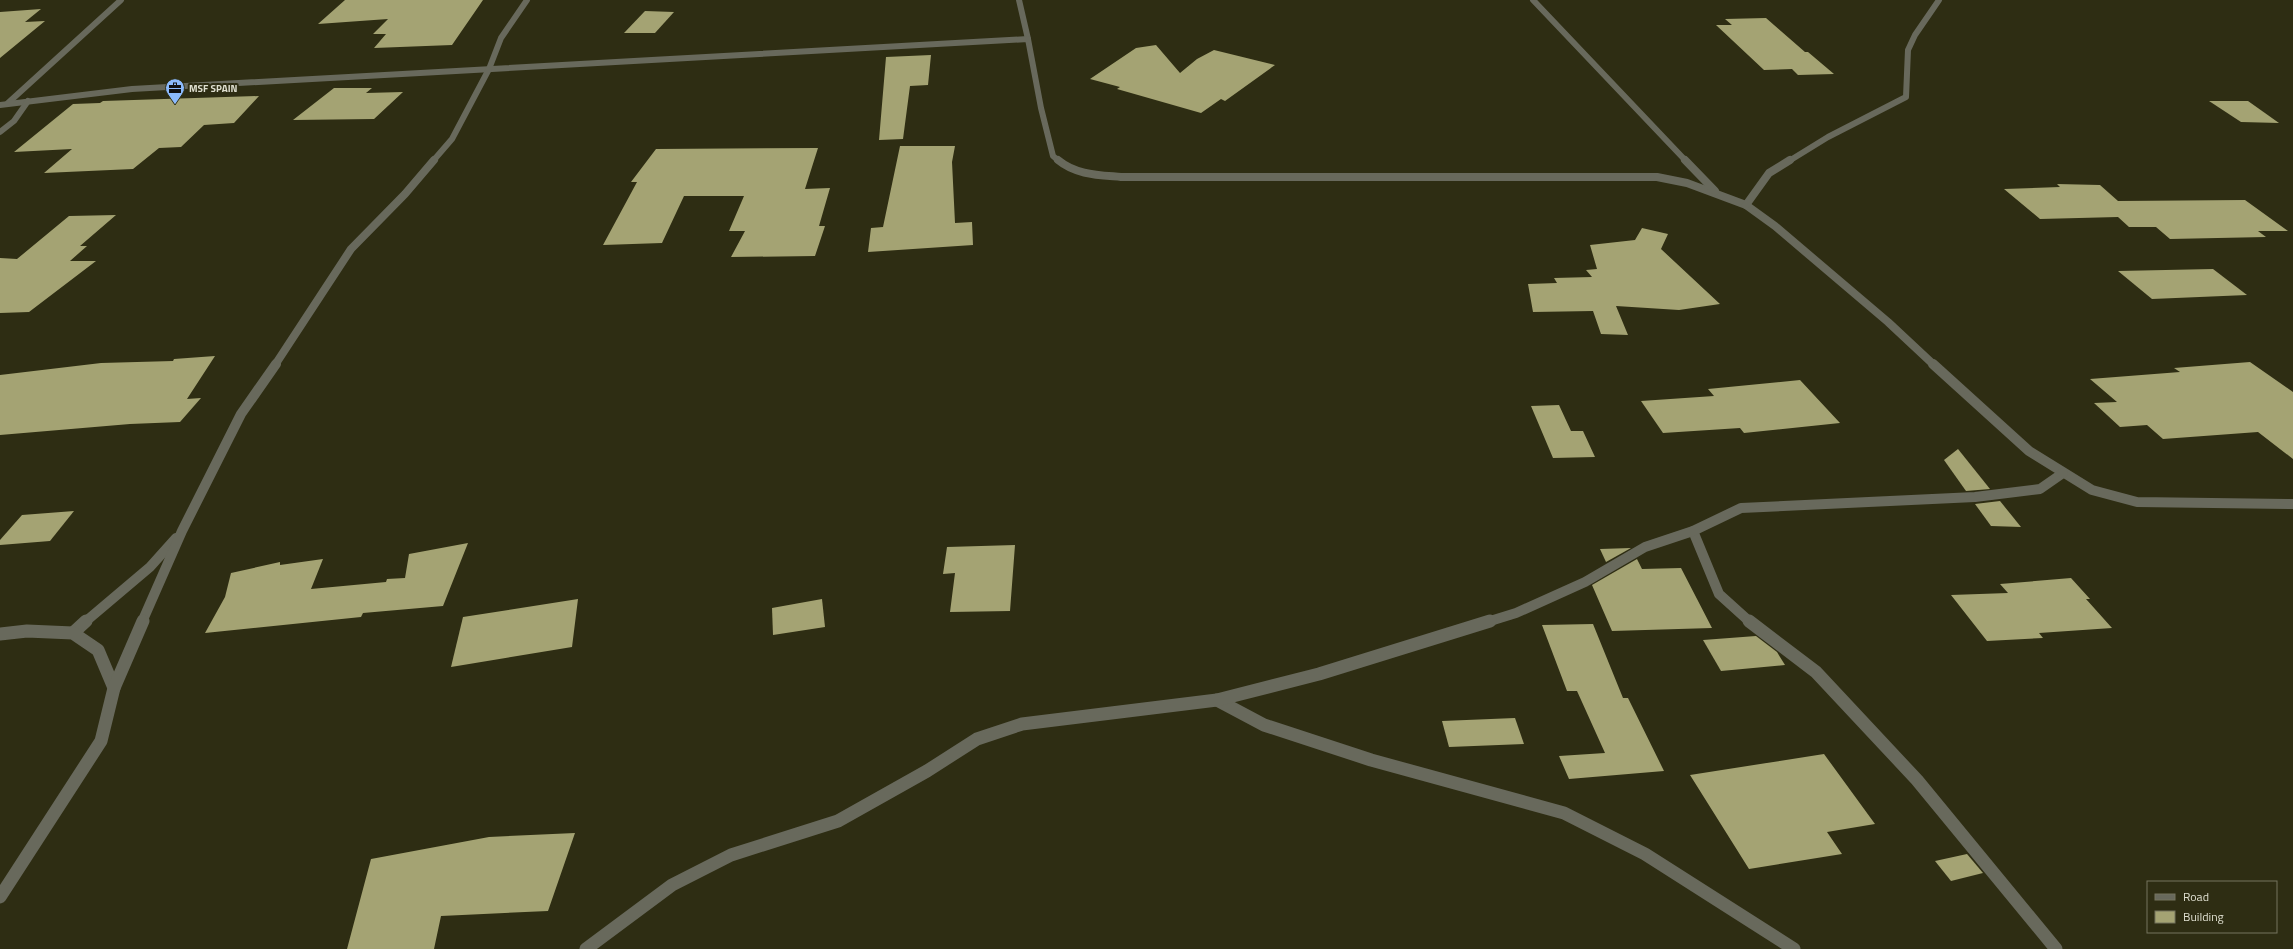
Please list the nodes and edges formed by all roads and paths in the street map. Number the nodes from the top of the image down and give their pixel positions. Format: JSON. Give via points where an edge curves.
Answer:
{"nodes":[{"id":1,"x":121,"y":0,"type":"edge"},
{"id":2,"x":527,"y":0,"type":"edge"},
{"id":3,"x":1019,"y":0,"type":"edge"},
{"id":4,"x":1533,"y":0,"type":"edge"},
{"id":5,"x":1939,"y":0,"type":"edge"},
{"id":6,"x":1028,"y":39,"type":"junction"},
{"id":7,"x":488,"y":69,"type":"junction"},
{"id":8,"x":28,"y":101,"type":"junction"},
{"id":9,"x":8,"y":103,"type":"junction"},
{"id":10,"x":0,"y":105,"type":"edge"},
{"id":11,"x":0,"y":132,"type":"edge"},
{"id":12,"x":1716,"y":193,"type":"junction"},
{"id":13,"x":1746,"y":205,"type":"junction"},
{"id":14,"x":2063,"y":473,"type":"junction"},
{"id":15,"x":2293,"y":504,"type":"edge"},
{"id":16,"x":182,"y":531,"type":"junction"},
{"id":17,"x":1693,"y":531,"type":"junction"},
{"id":18,"x":73,"y":633,"type":"junction"},
{"id":19,"x":0,"y":634,"type":"edge"},
{"id":20,"x":114,"y":688,"type":"junction"},
{"id":21,"x":1217,"y":700,"type":"junction"},
{"id":22,"x":0,"y":897,"type":"edge"},
{"id":23,"x":586,"y":949,"type":"edge"},
{"id":24,"x":1794,"y":949,"type":"edge"},
{"id":25,"x":2056,"y":949,"type":"edge"}],
"edges":[{"from":1,"to":9,"type":"street"},
{"from":2,"to":7,"type":"street","via":[[501,38]]},
{"from":3,"to":6,"type":"street"},
{"from":4,"to":12,"type":"street"},
{"from":5,"to":13,"type":"street","via":[[1916,32],[1907,56],[1909,86],[1906,97],[1828,137],[1769,172]]},
{"from":6,"to":7,"type":"street"},
{"from":6,"to":12,"type":"street","via":[[1053,156],[1064,165],[1083,173],[1121,177],[1657,177],[1687,183]]},
{"from":7,"to":8,"type":"street","via":[[132,88]]},
{"from":7,"to":16,"type":"street","via":[[452,138],[405,194],[351,249],[242,414]]},
{"from":8,"to":9,"type":"street"},
{"from":8,"to":11,"type":"street","via":[[14,121]]},
{"from":9,"to":10,"type":"street"},
{"from":12,"to":13,"type":"street"},
{"from":13,"to":14,"type":"street","via":[[1775,226],[1888,322],[2030,451]]},
{"from":14,"to":15,"type":"street","via":[[2092,490],[2137,502]]},
{"from":14,"to":17,"type":"street","via":[[2040,488],[1975,498],[1741,508]]},
{"from":16,"to":18,"type":"street","via":[[150,567]]},
{"from":16,"to":20,"type":"street"},
{"from":17,"to":21,"type":"street","via":[[1645,547],[1585,582],[1516,613],[1319,674]]},
{"from":17,"to":25,"type":"street","via":[[1719,594],[1754,626],[1816,672],[1917,780]]},
{"from":18,"to":19,"type":"street","via":[[27,631]]},
{"from":18,"to":20,"type":"street","via":[[98,650]]},
{"from":20,"to":22,"type":"street","via":[[101,741]]},
{"from":21,"to":23,"type":"street","via":[[1022,724],[977,739],[927,771],[838,821],[731,855],[672,885]]},
{"from":21,"to":24,"type":"street","via":[[1264,725],[1372,760],[1564,813],[1645,854]]}]}
